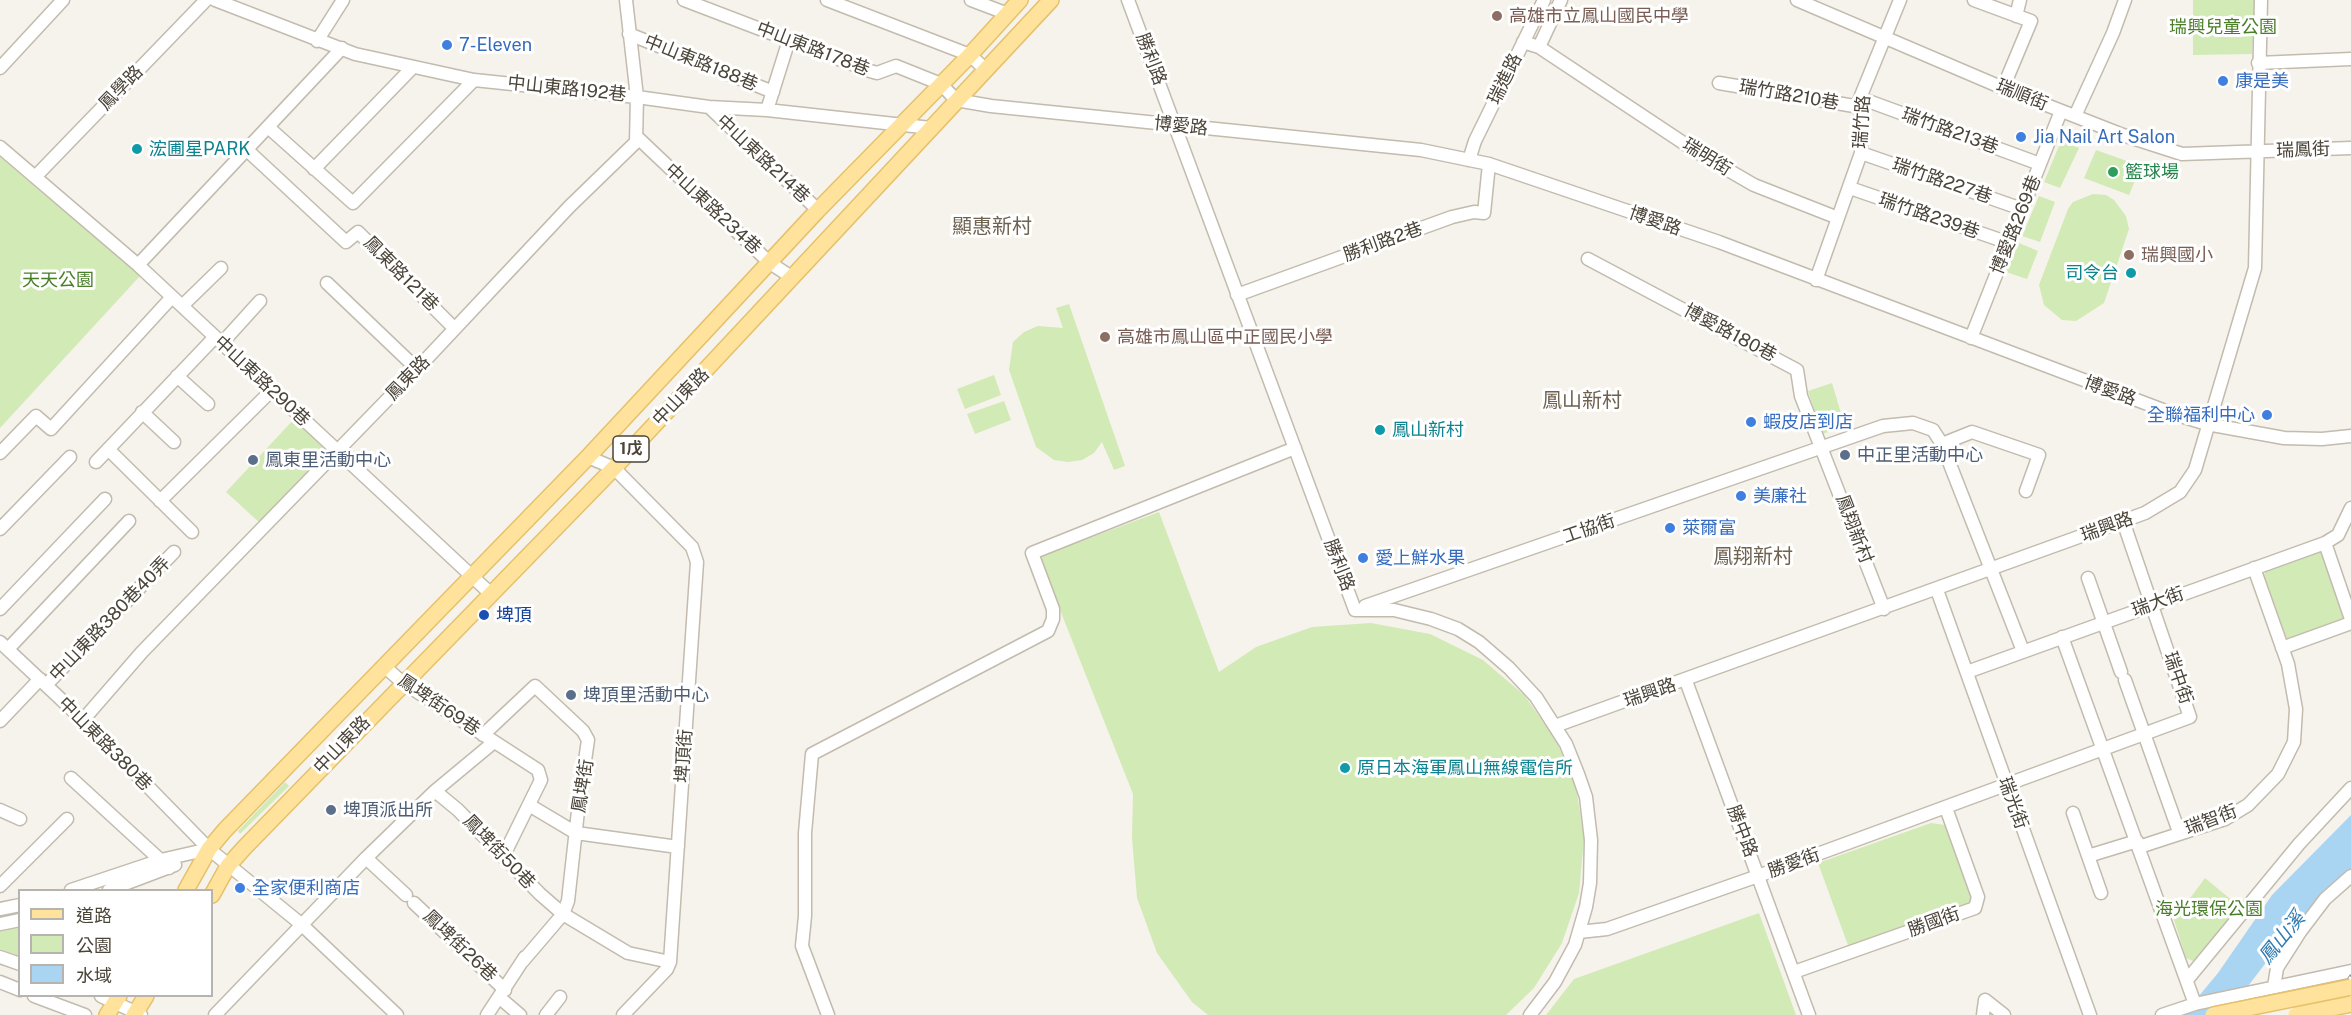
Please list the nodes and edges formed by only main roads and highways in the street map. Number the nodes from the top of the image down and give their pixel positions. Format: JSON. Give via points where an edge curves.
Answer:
{"nodes":[{"id":1,"x":1020,"y":0,"type":"edge"},
{"id":2,"x":1051,"y":0,"type":"edge"},
{"id":3,"x":187,"y":889,"type":"edge"},
{"id":4,"x":213,"y":894,"type":"edge"},
{"id":5,"x":2351,"y":987,"type":"edge"},
{"id":6,"x":112,"y":997,"type":"edge"},
{"id":7,"x":146,"y":997,"type":"edge"},
{"id":8,"x":2351,"y":1004,"type":"edge"},
{"id":9,"x":137,"y":1014,"type":"edge"},
{"id":10,"x":107,"y":1015,"type":"edge"},
{"id":11,"x":2213,"y":1015,"type":"edge"},
{"id":12,"x":2296,"y":1015,"type":"edge"}],
"edges":[{"from":1,"to":3,"type":"main road","name":"中山東路","number":"1戊","via":[[588,457],[209,849]]},
{"from":2,"to":4,"type":"main road","name":"中山東路","number":"1戊","via":[[614,468],[402,682],[228,866]]},
{"from":5,"to":11,"type":"main road","bridge":true},
{"from":6,"to":10,"type":"main road"},
{"from":7,"to":9,"type":"main road"},
{"from":8,"to":12,"type":"main road","bridge":true}]}
